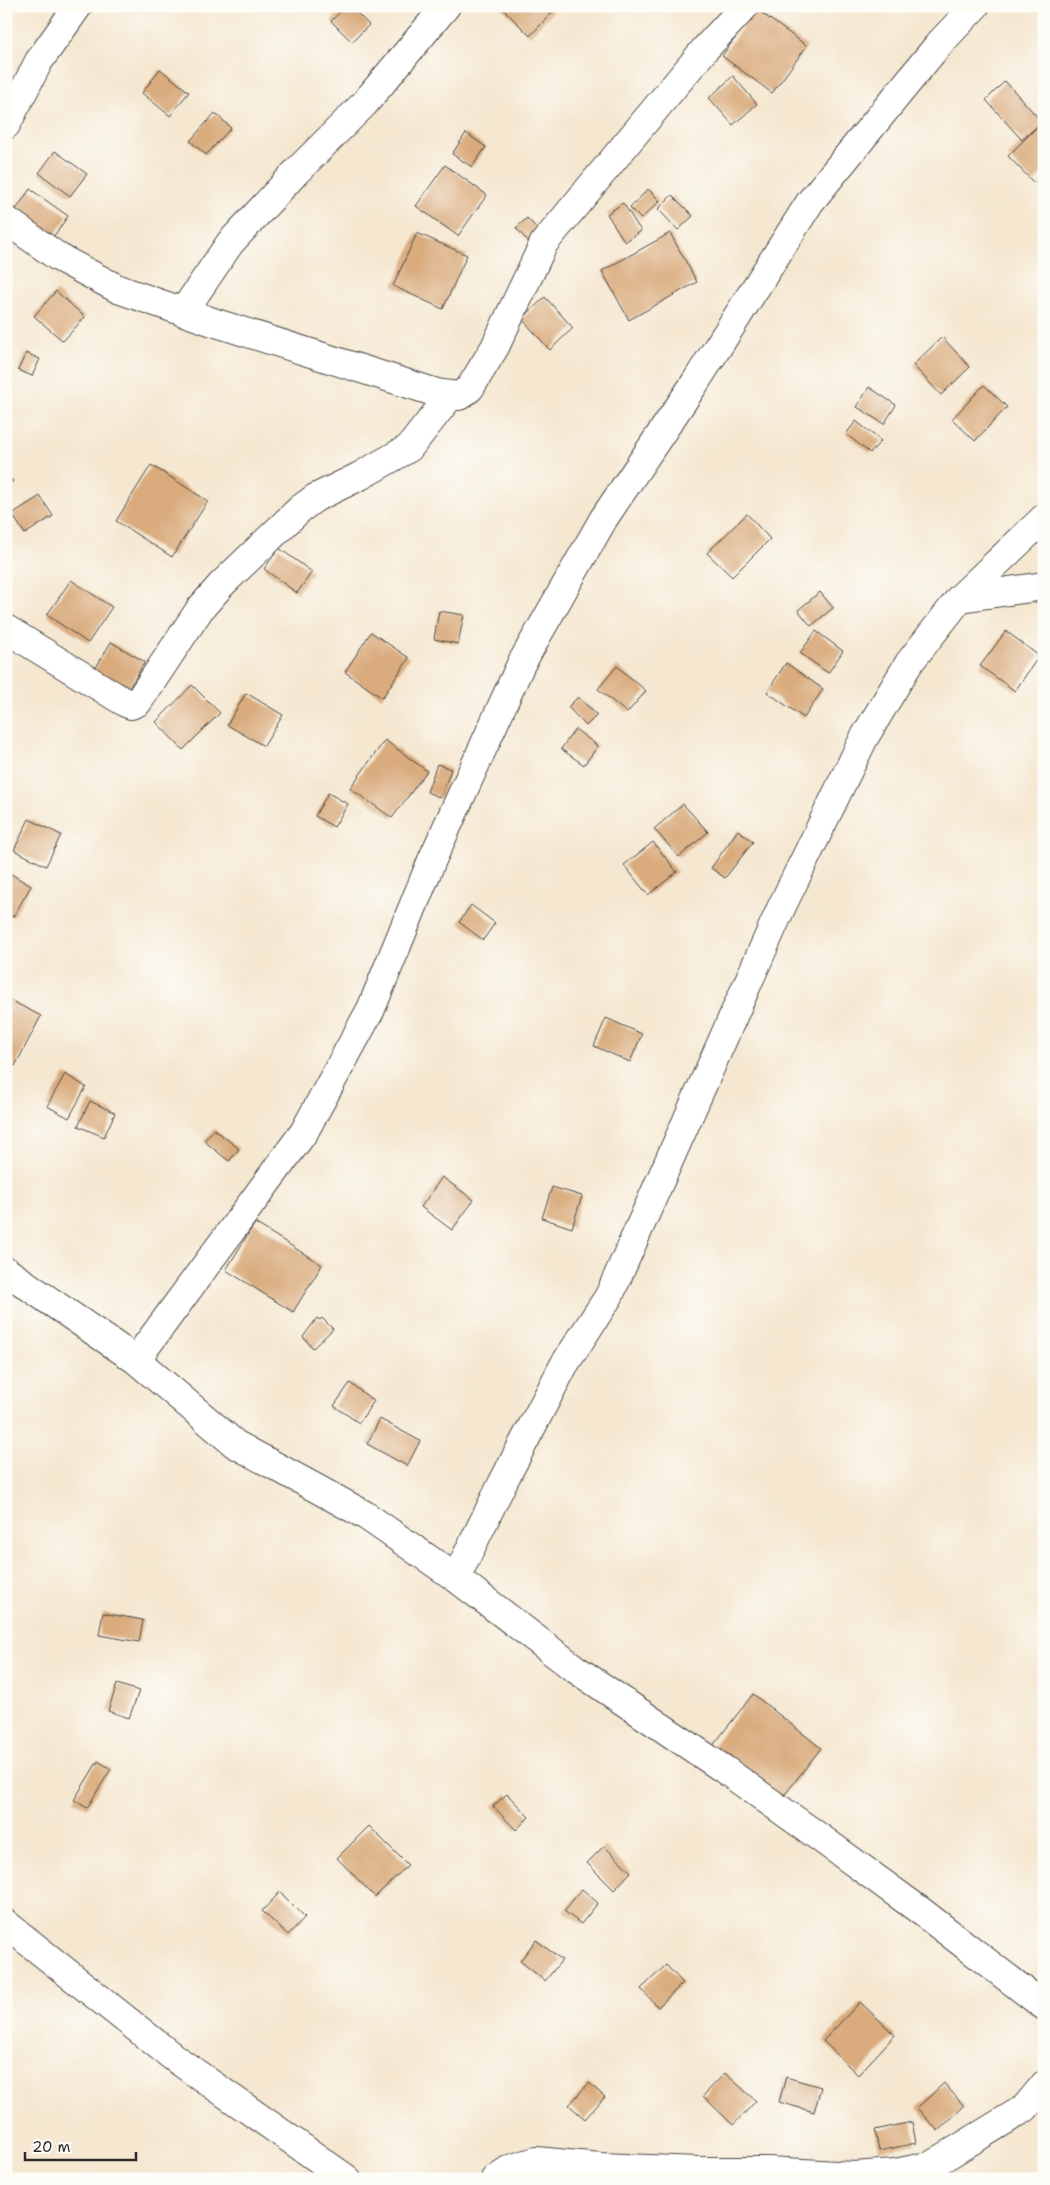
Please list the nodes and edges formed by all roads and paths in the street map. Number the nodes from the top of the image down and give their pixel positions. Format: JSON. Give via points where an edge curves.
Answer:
{"nodes":[{"id":1,"x":78,"y":6,"type":"edge"},
{"id":2,"x":446,"y":6,"type":"edge"},
{"id":3,"x":745,"y":6,"type":"edge"},
{"id":4,"x":974,"y":6,"type":"edge"},
{"id":5,"x":6,"y":125,"type":"edge"},
{"id":6,"x":6,"y":220,"type":"edge"},
{"id":7,"x":183,"y":312,"type":"junction"},
{"id":8,"x":450,"y":396,"type":"junction"},
{"id":9,"x":1044,"y":518,"type":"edge"},
{"id":10,"x":1044,"y":586,"type":"edge"},
{"id":11,"x":960,"y":598,"type":"junction"},
{"id":12,"x":6,"y":629,"type":"edge"},
{"id":13,"x":6,"y":1271,"type":"edge"},
{"id":14,"x":136,"y":1360,"type":"junction"},
{"id":15,"x":456,"y":1578,"type":"junction"},
{"id":16,"x":6,"y":1924,"type":"edge"},
{"id":17,"x":1044,"y":2006,"type":"edge"},
{"id":18,"x":1044,"y":2085,"type":"edge"},
{"id":19,"x":347,"y":2179,"type":"edge"},
{"id":20,"x":496,"y":2179,"type":"edge"}],
"edges":[{"from":1,"to":5,"type":"street","via":[[39,61]]},
{"from":2,"to":7,"type":"street","via":[[364,104],[230,243]]},
{"from":3,"to":8,"type":"street","via":[[544,243],[495,347],[470,388],[459,396]]},
{"from":4,"to":14,"type":"street","via":[[810,202],[604,518],[521,664],[432,860],[370,1009],[304,1132]]},
{"from":6,"to":7,"type":"street","via":[[58,257],[118,289]]},
{"from":7,"to":8,"type":"street"},
{"from":8,"to":12,"type":"street","via":[[409,448],[300,509],[222,584],[191,622],[138,702],[126,703]]},
{"from":9,"to":11,"type":"street"},
{"from":10,"to":11,"type":"street"},
{"from":11,"to":15,"type":"street","via":[[909,663],[864,738],[782,906],[610,1296],[564,1365]]},
{"from":13,"to":14,"type":"street"},
{"from":14,"to":15,"type":"street","via":[[235,1444],[365,1515]]},
{"from":15,"to":17,"type":"street","via":[[574,1668],[725,1770],[922,1912]]},
{"from":16,"to":19,"type":"street","via":[[173,2057]]},
{"from":18,"to":20,"type":"street","via":[[1025,2108],[930,2166],[895,2174],[854,2176],[769,2170],[698,2171],[536,2161],[510,2169]]}]}
